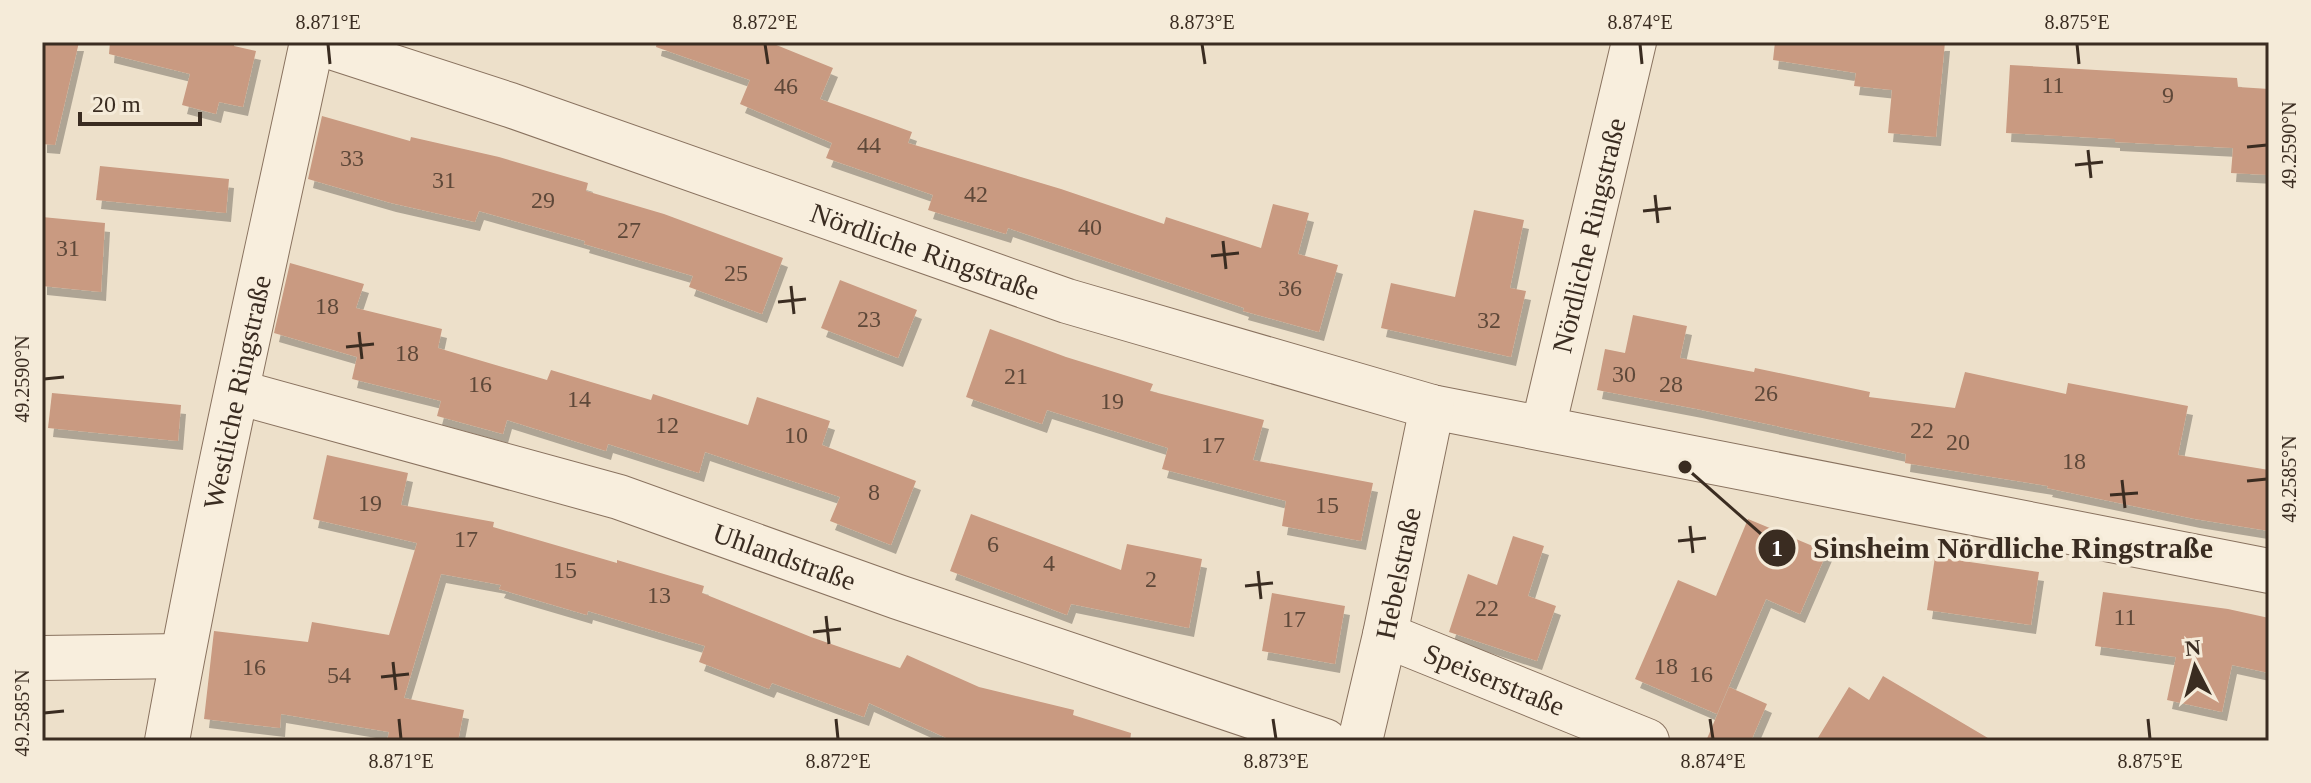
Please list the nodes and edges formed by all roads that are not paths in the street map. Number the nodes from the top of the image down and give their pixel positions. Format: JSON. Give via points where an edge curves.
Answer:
{"nodes":[{"id":1,"x":314,"y":42,"type":"edge"},
{"id":2,"x":1634,"y":42,"type":"edge"},
{"id":3,"x":237,"y":392,"type":"junction"},
{"id":4,"x":1432,"y":407,"type":"junction"},
{"id":5,"x":1543,"y":428,"type":"junction"},
{"id":6,"x":2269,"y":571,"type":"edge"},
{"id":7,"x":1385,"y":635,"type":"junction"},
{"id":8,"x":182,"y":656,"type":"junction"},
{"id":9,"x":42,"y":658,"type":"edge"},
{"id":10,"x":167,"y":741,"type":"edge"},
{"id":11,"x":1325,"y":741,"type":"edge"},
{"id":12,"x":1360,"y":741,"type":"edge"},
{"id":13,"x":1647,"y":741,"type":"edge"}],
"edges":[{"from":1,"to":3,"type":"street","name":"Westliche Ringstraße"},
{"from":1,"to":4,"type":"street","name":"Nördliche Ringstraße","via":[[510,105],[1067,301]]},
{"from":2,"to":5,"type":"street","name":"Nördliche Ringstraße"},
{"from":3,"to":8,"type":"street","name":"Westliche Ringstraße"},
{"from":3,"to":11,"type":"street","name":"Uhlandstraße","via":[[619,497]]},
{"from":4,"to":5,"type":"street","name":"Nördliche Ringstraße"},
{"from":4,"to":7,"type":"street","name":"Hebelstraße"},
{"from":5,"to":6,"type":"street","name":"Nördliche Ringstraße"},
{"from":7,"to":12,"type":"street","name":"Hebelstraße"},
{"from":7,"to":13,"type":"street","name":"Speiserstraße"},
{"from":8,"to":9,"type":"street"},
{"from":8,"to":10,"type":"street","name":"Westliche Ringstraße"}]}
